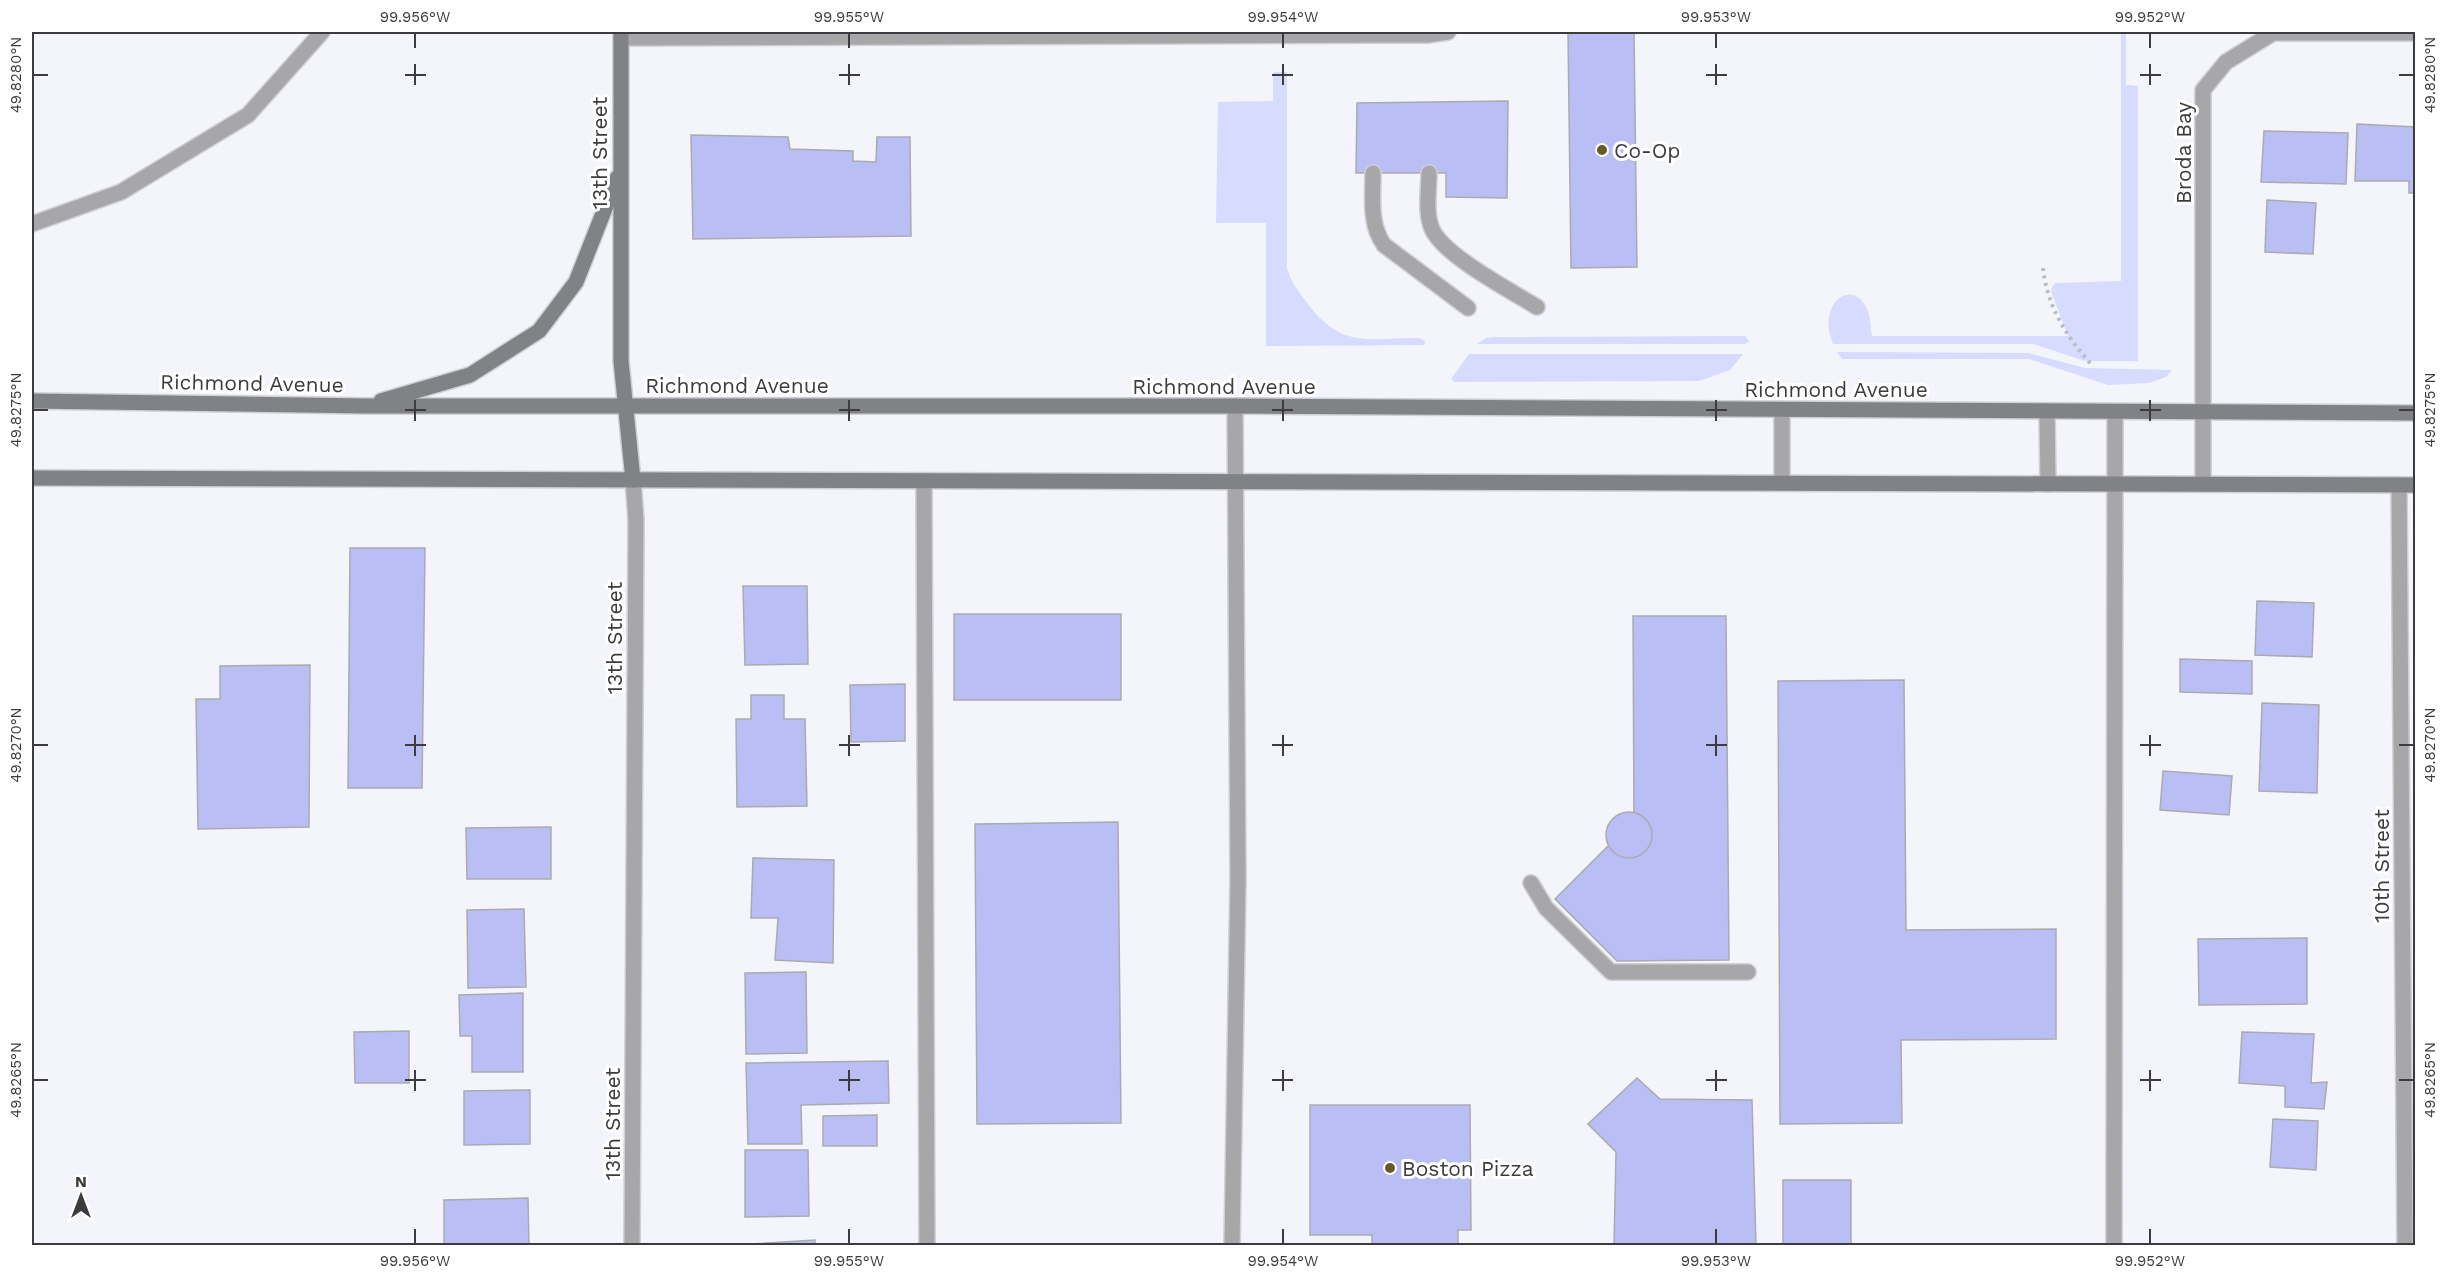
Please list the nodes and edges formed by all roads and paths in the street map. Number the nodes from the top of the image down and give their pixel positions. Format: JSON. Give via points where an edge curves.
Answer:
{"nodes":[{"id":1,"x":322,"y":32,"type":"edge"},
{"id":2,"x":1448,"y":32,"type":"edge"},
{"id":3,"x":2415,"y":33,"type":"edge"},
{"id":4,"x":621,"y":35,"type":"edge"},
{"id":5,"x":620,"y":170,"type":"junction"},
{"id":6,"x":1373,"y":173,"type":"dead end"},
{"id":7,"x":1429,"y":173,"type":"dead end"},
{"id":8,"x":32,"y":224,"type":"edge"},
{"id":9,"x":2043,"y":268,"type":"dead end"},
{"id":10,"x":1537,"y":307,"type":"dead end"},
{"id":11,"x":1468,"y":308,"type":"dead end"},
{"id":12,"x":2091,"y":364,"type":"dead end"},
{"id":13,"x":32,"y":401,"type":"edge"},
{"id":14,"x":365,"y":406,"type":"junction"},
{"id":15,"x":625,"y":406,"type":"junction"},
{"id":16,"x":1235,"y":406,"type":"junction"},
{"id":17,"x":1782,"y":410,"type":"junction"},
{"id":18,"x":2047,"y":411,"type":"junction"},
{"id":19,"x":2115,"y":412,"type":"junction"},
{"id":20,"x":2205,"y":413,"type":"junction"},
{"id":21,"x":2415,"y":413,"type":"edge"},
{"id":22,"x":32,"y":478,"type":"edge"},
{"id":23,"x":633,"y":480,"type":"junction"},
{"id":24,"x":924,"y":481,"type":"junction"},
{"id":25,"x":1235,"y":481,"type":"junction"},
{"id":26,"x":1782,"y":483,"type":"junction"},
{"id":27,"x":2203,"y":483,"type":"junction"},
{"id":28,"x":2048,"y":484,"type":"junction"},
{"id":29,"x":2116,"y":484,"type":"junction"},
{"id":30,"x":2398,"y":485,"type":"junction"},
{"id":31,"x":2415,"y":485,"type":"edge"},
{"id":32,"x":1531,"y":883,"type":"dead end"},
{"id":33,"x":1748,"y":972,"type":"dead end"},
{"id":34,"x":632,"y":1245,"type":"edge"},
{"id":35,"x":927,"y":1245,"type":"edge"},
{"id":36,"x":1232,"y":1245,"type":"edge"},
{"id":37,"x":2114,"y":1245,"type":"edge"},
{"id":38,"x":2404,"y":1245,"type":"edge"}],
"edges":[{"from":1,"to":8,"type":"street","via":[[249,114],[121,192]]},
{"from":2,"to":4,"type":"street"},
{"from":3,"to":20,"type":"street","name":"Broda Bay","via":[[2273,33],[2226,62],[2203,90]]},
{"from":4,"to":5,"type":"main road","name":"13th Street"},
{"from":5,"to":14,"type":"main road","via":[[576,282],[539,331],[470,375]]},
{"from":5,"to":15,"type":"main road","name":"13th Street","via":[[621,361]]},
{"from":6,"to":11,"type":"street","via":[[1376,234]]},
{"from":7,"to":10,"type":"street","via":[[1429,222],[1440,241],[1460,259]]},
{"from":9,"to":12,"type":"path","via":[[2063,330]]},
{"from":13,"to":14,"type":"main road","name":"Richmond Avenue"},
{"from":14,"to":15,"type":"main road","name":"Richmond Avenue"},
{"from":15,"to":16,"type":"main road","name":"Richmond Avenue"},
{"from":15,"to":23,"type":"main road","name":"13th Street"},
{"from":16,"to":17,"type":"main road","name":"Richmond Avenue"},
{"from":16,"to":25,"type":"street"},
{"from":17,"to":18,"type":"main road","name":"Richmond Avenue"},
{"from":17,"to":26,"type":"street"},
{"from":18,"to":19,"type":"main road","name":"Richmond Avenue"},
{"from":18,"to":28,"type":"street"},
{"from":19,"to":20,"type":"main road","name":"Richmond Avenue"},
{"from":19,"to":29,"type":"street"},
{"from":20,"to":21,"type":"main road","name":"Richmond Avenue"},
{"from":20,"to":27,"type":"street","name":"Broda Bay"},
{"from":22,"to":23,"type":"main road"},
{"from":23,"to":24,"type":"main road"},
{"from":23,"to":34,"type":"street","name":"13th Street","via":[[636,520]]},
{"from":24,"to":25,"type":"main road"},
{"from":24,"to":35,"type":"street"},
{"from":25,"to":26,"type":"main road"},
{"from":25,"to":36,"type":"street","via":[[1238,879]]},
{"from":26,"to":28,"type":"main road"},
{"from":27,"to":29,"type":"main road"},
{"from":27,"to":30,"type":"main road"},
{"from":28,"to":29,"type":"main road"},
{"from":29,"to":37,"type":"street"},
{"from":30,"to":31,"type":"main road"},
{"from":30,"to":38,"type":"street","name":"10th Street"},
{"from":32,"to":33,"type":"street","via":[[1546,908],[1611,972]]}]}
